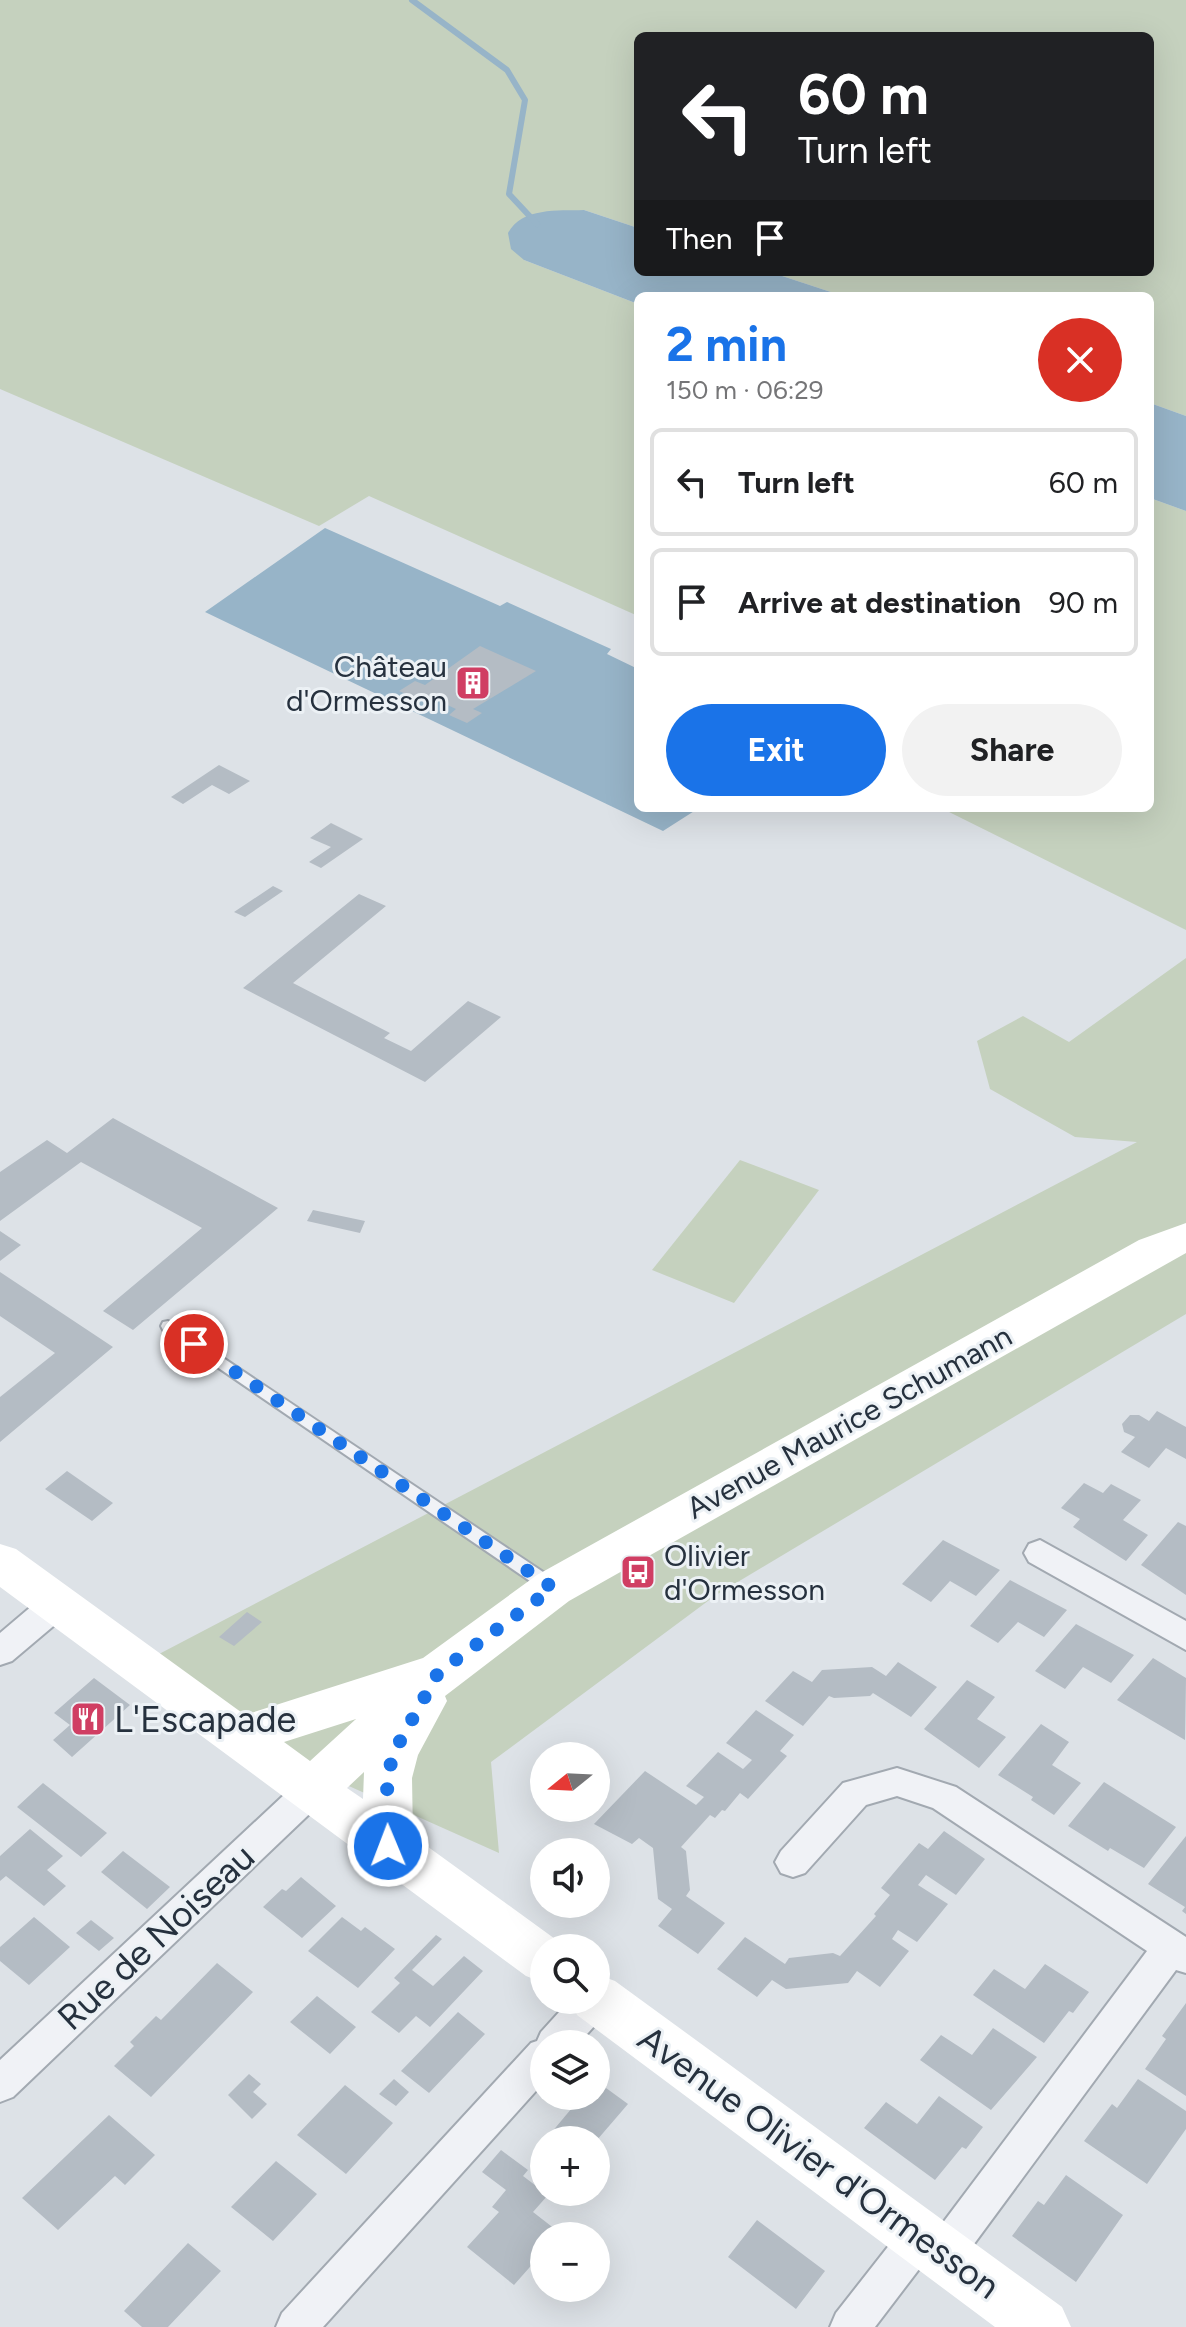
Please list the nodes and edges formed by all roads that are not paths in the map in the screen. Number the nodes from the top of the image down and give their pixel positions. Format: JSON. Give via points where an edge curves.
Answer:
{"nodes":[{"id":1,"x":1186,"y":1237,"type":"edge"},
{"id":2,"x":168,"y":1326,"type":"dead end"},
{"id":3,"x":1040,"y":1553,"type":"dead end"},
{"id":4,"x":0,"y":1562,"type":"edge"},
{"id":5,"x":553,"y":1588,"type":"junction"},
{"id":6,"x":58,"y":1603,"type":"junction"},
{"id":7,"x":1186,"y":1637,"type":"edge"},
{"id":8,"x":0,"y":1652,"type":"edge"},
{"id":9,"x":438,"y":1673,"type":"junction"},
{"id":10,"x":239,"y":1737,"type":"junction"},
{"id":11,"x":312,"y":1790,"type":"junction"},
{"id":12,"x":388,"y":1846,"type":"junction"},
{"id":13,"x":793,"y":1862,"type":"dead end"},
{"id":14,"x":530,"y":1950,"type":"edge"},
{"id":15,"x":1179,"y":1952,"type":"edge"},
{"id":16,"x":610,"y":2010,"type":"edge"},
{"id":17,"x":581,"y":2014,"type":"edge"},
{"id":18,"x":567,"y":2030,"type":"edge"},
{"id":19,"x":530,"y":2070,"type":"edge"},
{"id":20,"x":0,"y":2085,"type":"edge"},
{"id":21,"x":931,"y":2246,"type":"junction"},
{"id":22,"x":296,"y":2327,"type":"edge"},
{"id":23,"x":850,"y":2327,"type":"edge"},
{"id":24,"x":1042,"y":2327,"type":"edge"}],
"edges":[{"from":1,"to":5,"type":"street","name":"Avenue Maurice Schumann","via":[[1154,1250]]},
{"from":2,"to":5,"type":"lane"},
{"from":3,"to":7,"type":"street"},
{"from":4,"to":6,"type":"street"},
{"from":5,"to":9,"type":"street","name":"Avenue Maurice Schumann"},
{"from":6,"to":8,"type":"street"},
{"from":6,"to":10,"type":"street"},
{"from":9,"to":10,"type":"street","name":"Avenue Maurice Schumann"},
{"from":9,"to":11,"type":"street","name":"Avenue Maurice Schumann"},
{"from":9,"to":12,"type":"street","name":"Avenue Maurice Schumann","via":[[394,1752],[387,1778]]},
{"from":10,"to":11,"type":"street"},
{"from":11,"to":12,"type":"street"},
{"from":11,"to":20,"type":"street","name":"Rue de Noiseau"},
{"from":12,"to":14,"type":"street"},
{"from":13,"to":15,"type":"street","via":[[855,1793],[897,1782],[944,1797]]},
{"from":15,"to":21,"type":"street"},
{"from":16,"to":21,"type":"street","name":"Avenue Olivier d'Ormesson"},
{"from":17,"to":18,"type":"street"},
{"from":19,"to":22,"type":"street"},
{"from":21,"to":23,"type":"street"},
{"from":21,"to":24,"type":"street","name":"Avenue Olivier d'Ormesson"}]}
